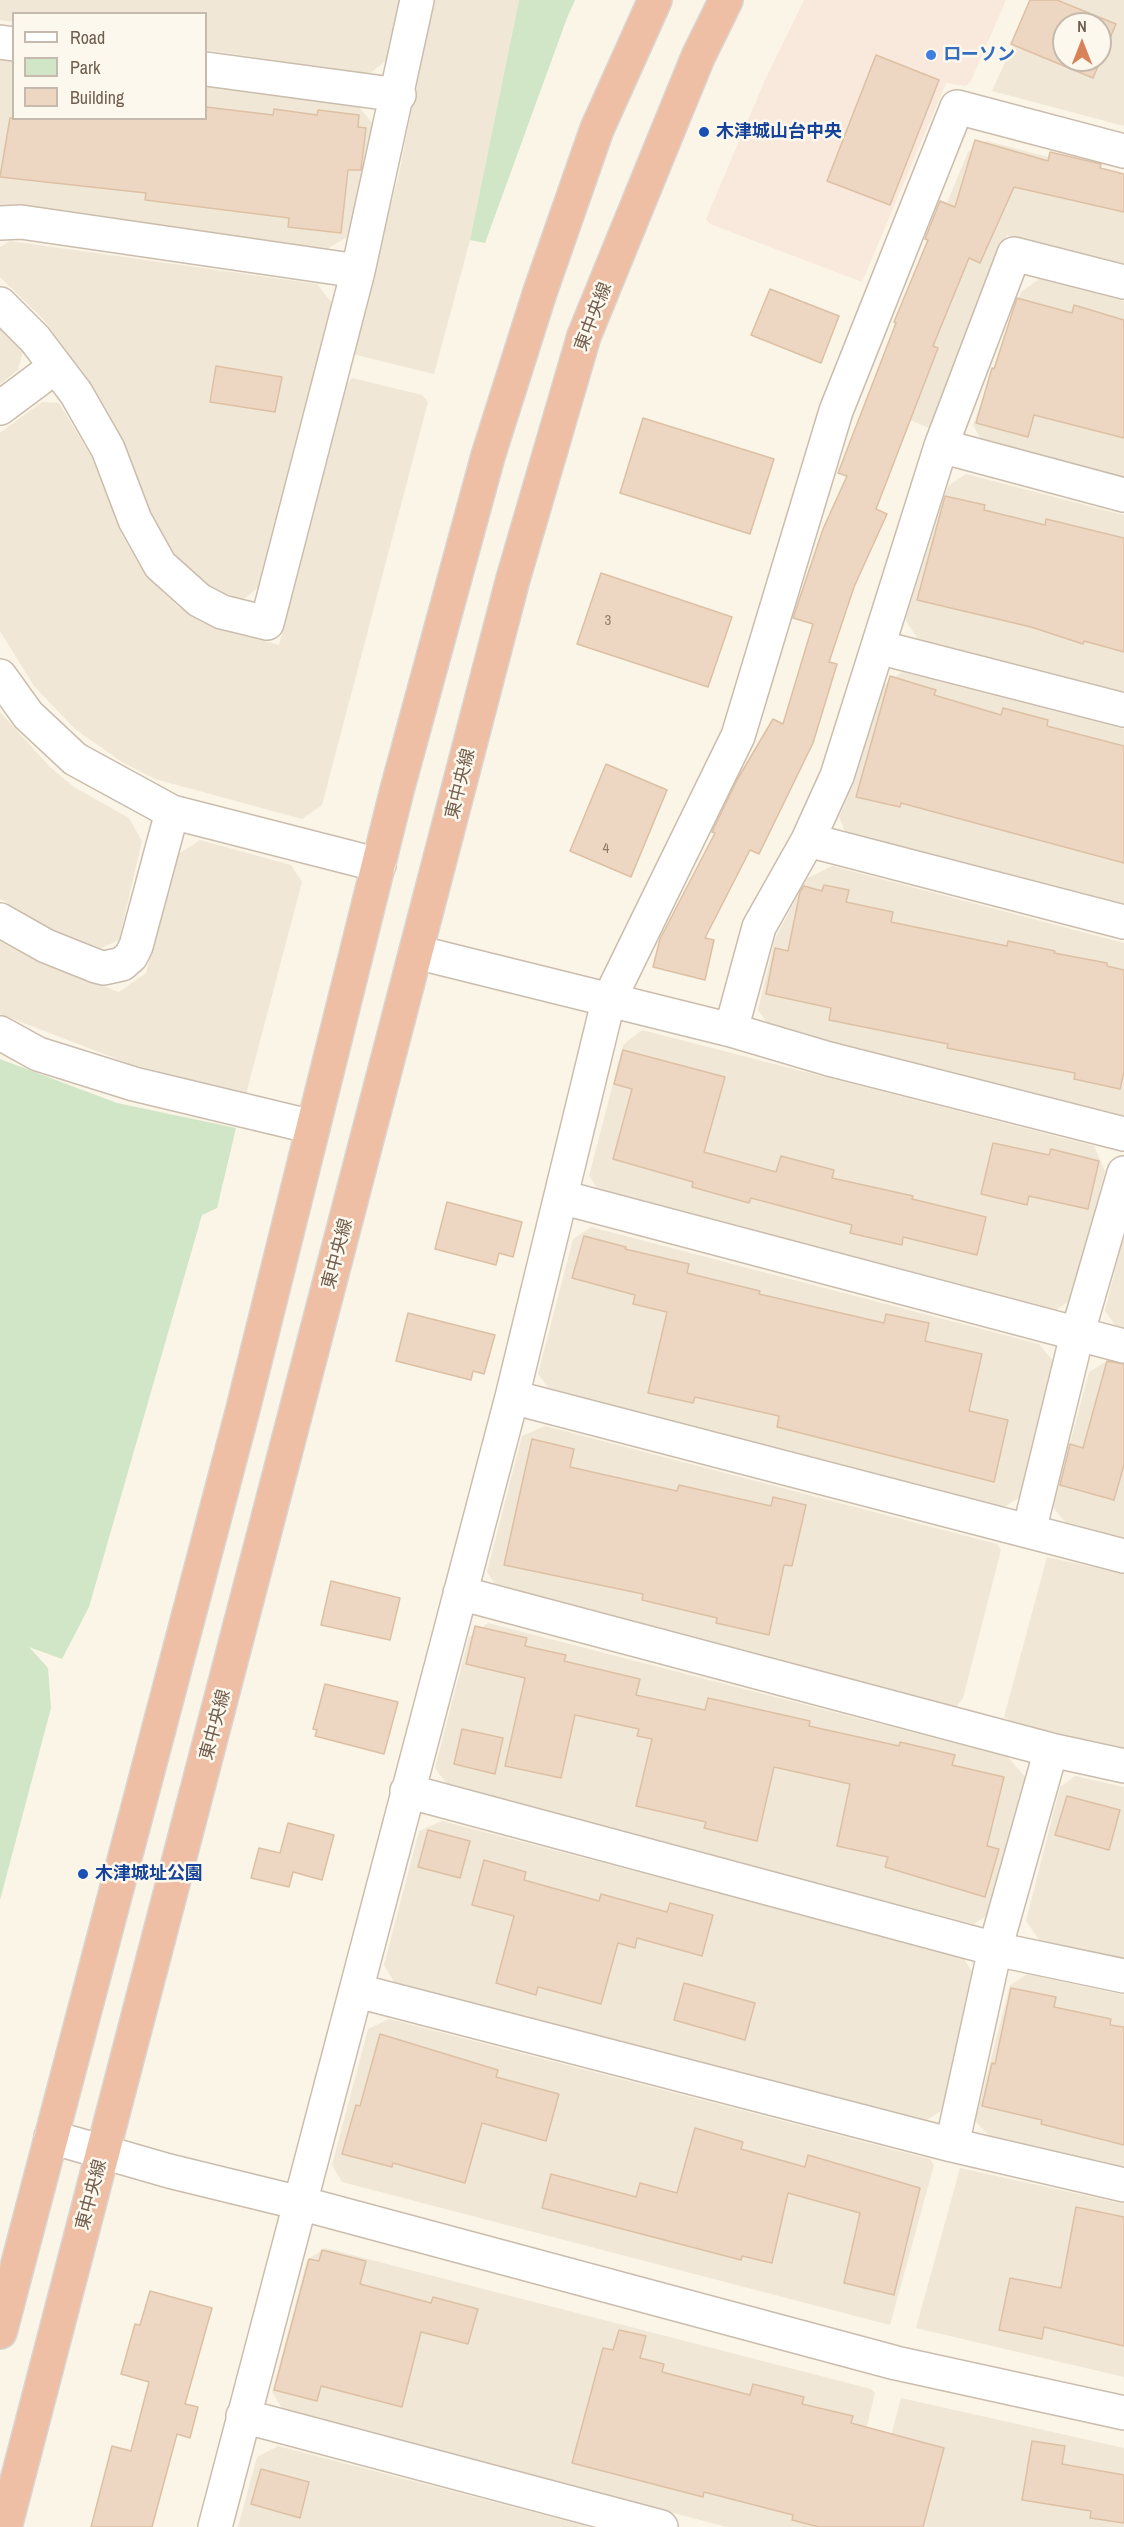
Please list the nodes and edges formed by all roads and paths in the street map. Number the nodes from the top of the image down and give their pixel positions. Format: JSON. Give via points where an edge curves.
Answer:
{"nodes":[{"id":1,"x":417,"y":0,"type":"edge"},
{"id":2,"x":655,"y":0,"type":"edge"},
{"id":3,"x":726,"y":0,"type":"edge"},
{"id":4,"x":207,"y":69,"type":"edge"},
{"id":5,"x":399,"y":95,"type":"junction"},
{"id":6,"x":1124,"y":151,"type":"edge"},
{"id":7,"x":0,"y":223,"type":"edge"},
{"id":8,"x":358,"y":271,"type":"junction"},
{"id":9,"x":1124,"y":282,"type":"edge"},
{"id":10,"x":0,"y":304,"type":"edge"},
{"id":11,"x":55,"y":367,"type":"junction"},
{"id":12,"x":0,"y":408,"type":"edge"},
{"id":13,"x":941,"y":446,"type":"junction"},
{"id":14,"x":1124,"y":495,"type":"edge"},
{"id":15,"x":878,"y":647,"type":"junction"},
{"id":16,"x":0,"y":676,"type":"edge"},
{"id":17,"x":1124,"y":710,"type":"edge"},
{"id":18,"x":172,"y":812,"type":"junction"},
{"id":19,"x":808,"y":840,"type":"junction"},
{"id":20,"x":379,"y":865,"type":"junction"},
{"id":21,"x":0,"y":920,"type":"edge"},
{"id":22,"x":1124,"y":922,"type":"edge"},
{"id":23,"x":416,"y":952,"type":"junction"},
{"id":24,"x":608,"y":1002,"type":"junction"},
{"id":25,"x":731,"y":1030,"type":"junction"},
{"id":26,"x":0,"y":1033,"type":"edge"},
{"id":27,"x":313,"y":1127,"type":"junction"},
{"id":28,"x":1124,"y":1134,"type":"edge"},
{"id":29,"x":1124,"y":1173,"type":"edge"},
{"id":30,"x":561,"y":1197,"type":"junction"},
{"id":31,"x":1077,"y":1335,"type":"junction"},
{"id":32,"x":1124,"y":1346,"type":"edge"},
{"id":33,"x":512,"y":1397,"type":"junction"},
{"id":34,"x":1029,"y":1531,"type":"junction"},
{"id":35,"x":1124,"y":1556,"type":"edge"},
{"id":36,"x":460,"y":1593,"type":"junction"},
{"id":37,"x":1051,"y":1750,"type":"junction"},
{"id":38,"x":1124,"y":1766,"type":"edge"},
{"id":39,"x":407,"y":1791,"type":"junction"},
{"id":40,"x":995,"y":1949,"type":"junction"},
{"id":41,"x":1124,"y":1976,"type":"edge"},
{"id":42,"x":358,"y":1991,"type":"junction"},
{"id":43,"x":51,"y":2137,"type":"junction"},
{"id":44,"x":952,"y":2145,"type":"junction"},
{"id":45,"x":104,"y":2152,"type":"junction"},
{"id":46,"x":1124,"y":2186,"type":"edge"},
{"id":47,"x":300,"y":2203,"type":"junction"},
{"id":48,"x":0,"y":2332,"type":"edge"},
{"id":49,"x":1124,"y":2413,"type":"edge"},
{"id":50,"x":243,"y":2416,"type":"junction"},
{"id":51,"x":5,"y":2527,"type":"edge"},
{"id":52,"x":215,"y":2527,"type":"edge"},
{"id":53,"x":661,"y":2527,"type":"edge"}],
"edges":[{"from":1,"to":5,"type":"street"},
{"from":2,"to":20,"type":"highway","via":[[597,129],[502,412]]},
{"from":3,"to":23,"type":"highway","name":"東中央線","via":[[698,57],[584,336],[513,579]]},
{"from":4,"to":5,"type":"street"},
{"from":5,"to":8,"type":"street"},
{"from":6,"to":24,"type":"street","via":[[957,107],[836,411],[738,736]]},
{"from":7,"to":8,"type":"street","via":[[33,224]]},
{"from":8,"to":11,"type":"street","via":[[267,624],[206,604],[160,565],[135,520],[108,449],[76,393]]},
{"from":9,"to":13,"type":"street","via":[[1014,254]]},
{"from":10,"to":11,"type":"street","via":[[36,339]]},
{"from":11,"to":12,"type":"street"},
{"from":13,"to":14,"type":"street"},
{"from":13,"to":15,"type":"street"},
{"from":15,"to":17,"type":"street"},
{"from":15,"to":19,"type":"street","via":[[837,776]]},
{"from":16,"to":18,"type":"street","via":[[28,715],[75,759]]},
{"from":18,"to":20,"type":"street"},
{"from":18,"to":21,"type":"street","via":[[136,946],[122,964],[96,966],[46,946]]},
{"from":19,"to":22,"type":"street"},
{"from":19,"to":25,"type":"street","via":[[759,927]]},
{"from":20,"to":27,"type":"highway"},
{"from":23,"to":24,"type":"street"},
{"from":23,"to":45,"type":"highway","name":"東中央線"},
{"from":24,"to":25,"type":"street"},
{"from":24,"to":30,"type":"street"},
{"from":25,"to":28,"type":"street"},
{"from":26,"to":27,"type":"street","via":[[38,1054],[134,1084]]},
{"from":27,"to":43,"type":"highway","via":[[243,1409]]},
{"from":29,"to":31,"type":"street"},
{"from":30,"to":31,"type":"street"},
{"from":30,"to":33,"type":"street"},
{"from":31,"to":32,"type":"street"},
{"from":31,"to":34,"type":"street"},
{"from":33,"to":34,"type":"street"},
{"from":33,"to":36,"type":"street"},
{"from":34,"to":35,"type":"street"},
{"from":36,"to":37,"type":"street"},
{"from":36,"to":39,"type":"street"},
{"from":37,"to":38,"type":"street"},
{"from":37,"to":40,"type":"street"},
{"from":39,"to":40,"type":"street"},
{"from":39,"to":42,"type":"street"},
{"from":40,"to":41,"type":"street"},
{"from":40,"to":44,"type":"street"},
{"from":42,"to":44,"type":"street"},
{"from":42,"to":47,"type":"street"},
{"from":43,"to":45,"type":"street"},
{"from":43,"to":48,"type":"highway"},
{"from":44,"to":46,"type":"street"},
{"from":45,"to":47,"type":"street"},
{"from":45,"to":51,"type":"highway","name":"東中央線"},
{"from":47,"to":49,"type":"street","via":[[896,2363]]},
{"from":47,"to":50,"type":"street"},
{"from":50,"to":52,"type":"street"},
{"from":50,"to":53,"type":"street"}]}
